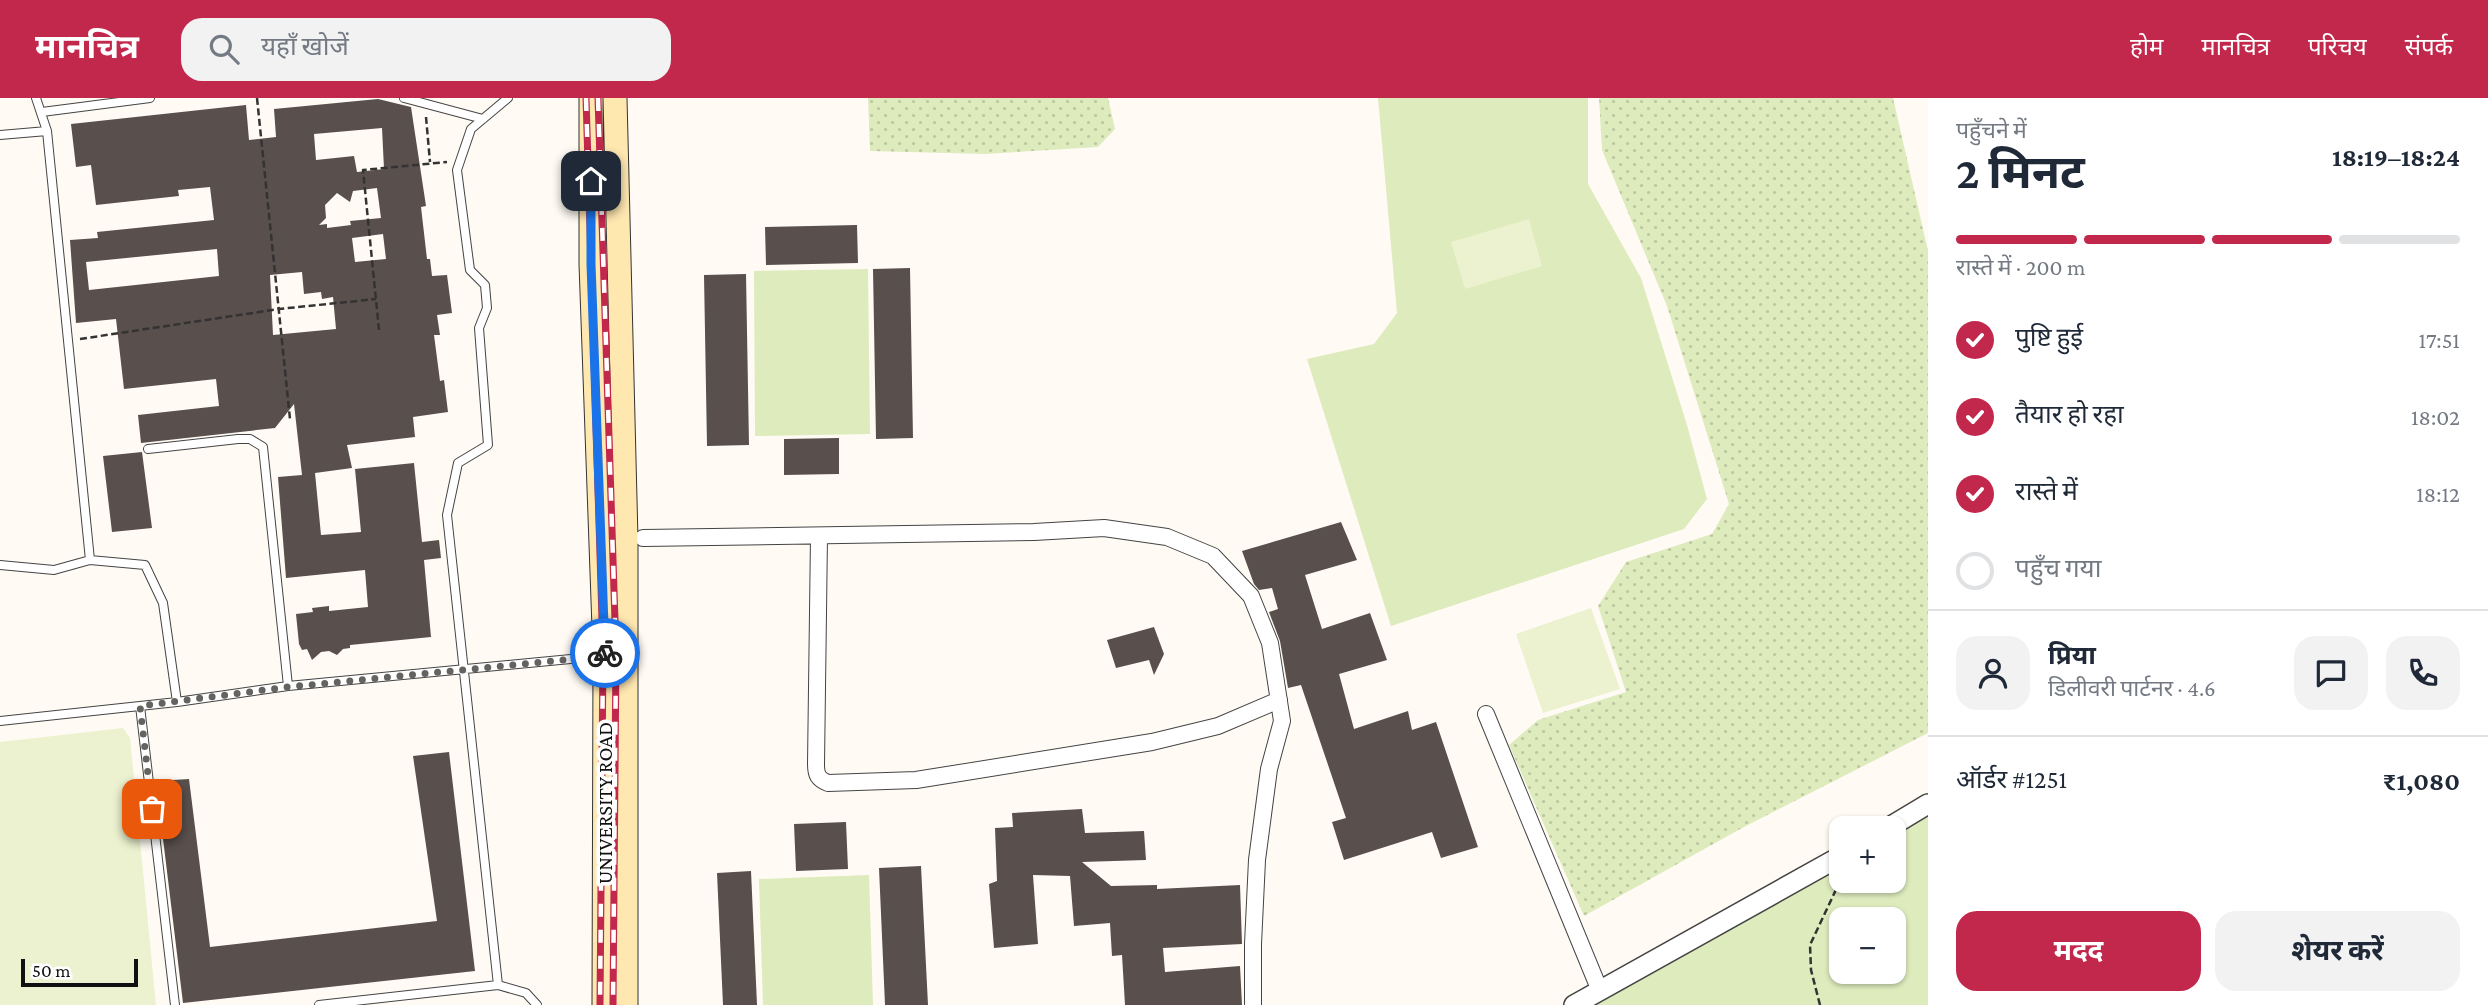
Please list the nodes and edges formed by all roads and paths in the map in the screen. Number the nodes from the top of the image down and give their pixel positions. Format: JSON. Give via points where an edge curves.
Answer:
{"nodes":[{"id":1,"x":36,"y":98,"type":"edge"},
{"id":2,"x":150,"y":98,"type":"edge"},
{"id":3,"x":257,"y":98,"type":"edge"},
{"id":4,"x":404,"y":98,"type":"edge"},
{"id":5,"x":508,"y":98,"type":"edge"},
{"id":6,"x":591,"y":98,"type":"edge"},
{"id":7,"x":615,"y":98,"type":"edge"},
{"id":8,"x":425,"y":104,"type":"junction"},
{"id":9,"x":42,"y":112,"type":"junction"},
{"id":10,"x":483,"y":119,"type":"junction"},
{"id":11,"x":47,"y":131,"type":"junction"},
{"id":12,"x":0,"y":135,"type":"edge"},
{"id":13,"x":430,"y":162,"type":"junction"},
{"id":14,"x":460,"y":162,"type":"junction"},
{"id":15,"x":376,"y":299,"type":"junction"},
{"id":16,"x":279,"y":309,"type":"junction"},
{"id":17,"x":379,"y":330,"type":"dead end"},
{"id":18,"x":69,"y":341,"type":"junction"},
{"id":19,"x":290,"y":419,"type":"dead end"},
{"id":20,"x":148,"y":449,"type":"dead end"},
{"id":21,"x":819,"y":536,"type":"junction"},
{"id":22,"x":634,"y":539,"type":"junction"},
{"id":23,"x":90,"y":560,"type":"junction"},
{"id":24,"x":0,"y":565,"type":"edge"},
{"id":25,"x":605,"y":656,"type":"junction"},
{"id":26,"x":463,"y":671,"type":"junction"},
{"id":27,"x":288,"y":687,"type":"junction"},
{"id":28,"x":1279,"y":700,"type":"junction"},
{"id":29,"x":177,"y":702,"type":"junction"},
{"id":30,"x":140,"y":706,"type":"junction"},
{"id":31,"x":1486,"y":715,"type":"dead end"},
{"id":32,"x":0,"y":721,"type":"edge"},
{"id":33,"x":1928,"y":804,"type":"edge"},
{"id":34,"x":1906,"y":817,"type":"edge"},
{"id":35,"x":1829,"y":863,"type":"edge"},
{"id":36,"x":1834,"y":893,"type":"edge"},
{"id":37,"x":498,"y":985,"type":"junction"},
{"id":38,"x":1600,"y":990,"type":"junction"},
{"id":39,"x":175,"y":1005,"type":"edge"},
{"id":40,"x":319,"y":1005,"type":"edge"},
{"id":41,"x":537,"y":1005,"type":"edge"},
{"id":42,"x":604,"y":1005,"type":"edge"},
{"id":43,"x":626,"y":1005,"type":"edge"},
{"id":44,"x":1253,"y":1005,"type":"edge"},
{"id":45,"x":1574,"y":1005,"type":"edge"},
{"id":46,"x":1820,"y":1005,"type":"edge"}],
"edges":[{"from":1,"to":9,"type":"lane"},
{"from":2,"to":9,"type":"lane"},
{"from":3,"to":16,"type":"path"},
{"from":4,"to":8,"type":"lane"},
{"from":5,"to":10,"type":"lane"},
{"from":6,"to":25,"type":"main road","name":"UNIVERSITY ROAD","via":[[591,264]]},
{"from":7,"to":22,"type":"main road","name":"UNIVERSITY ROAD"},
{"from":8,"to":10,"type":"lane"},
{"from":8,"to":13,"type":"path"},
{"from":9,"to":11,"type":"lane"},
{"from":10,"to":14,"type":"lane","via":[[471,130]]},
{"from":11,"to":12,"type":"lane"},
{"from":11,"to":18,"type":"lane"},
{"from":13,"to":14,"type":"path"},
{"from":13,"to":15,"type":"path","via":[[363,170]]},
{"from":14,"to":26,"type":"lane","via":[[457,170],[470,270],[485,285],[487,308],[479,328],[488,445],[458,463],[447,514]]},
{"from":15,"to":16,"type":"path"},
{"from":15,"to":17,"type":"path"},
{"from":16,"to":18,"type":"path"},
{"from":16,"to":19,"type":"path"},
{"from":18,"to":23,"type":"lane"},
{"from":20,"to":27,"type":"lane","via":[[238,439],[250,439],[263,447]]},
{"from":21,"to":22,"type":"street"},
{"from":21,"to":28,"type":"street","via":[[1104,528],[1167,537],[1213,556],[1251,596],[1270,643]]},
{"from":21,"to":28,"type":"street","via":[[816,774],[828,783],[916,780],[1152,742],[1218,726]]},
{"from":22,"to":43,"type":"main road","name":"UNIVERSITY ROAD"},
{"from":23,"to":24,"type":"lane","via":[[54,570]]},
{"from":23,"to":29,"type":"lane","via":[[145,565],[163,603]]},
{"from":25,"to":26,"type":"lane"},
{"from":25,"to":42,"type":"main road","name":"UNIVERSITY ROAD"},
{"from":26,"to":27,"type":"lane"},
{"from":26,"to":37,"type":"lane"},
{"from":27,"to":29,"type":"lane"},
{"from":28,"to":44,"type":"street","via":[[1282,721],[1269,769],[1257,860]]},
{"from":29,"to":30,"type":"lane"},
{"from":30,"to":32,"type":"lane"},
{"from":30,"to":39,"type":"lane"},
{"from":31,"to":38,"type":"street"},
{"from":33,"to":34,"type":"street"},
{"from":35,"to":38,"type":"street"},
{"from":36,"to":46,"type":"path","via":[[1810,945]]},
{"from":37,"to":40,"type":"lane"},
{"from":37,"to":41,"type":"lane","via":[[526,993]]},
{"from":38,"to":45,"type":"street"}]}
